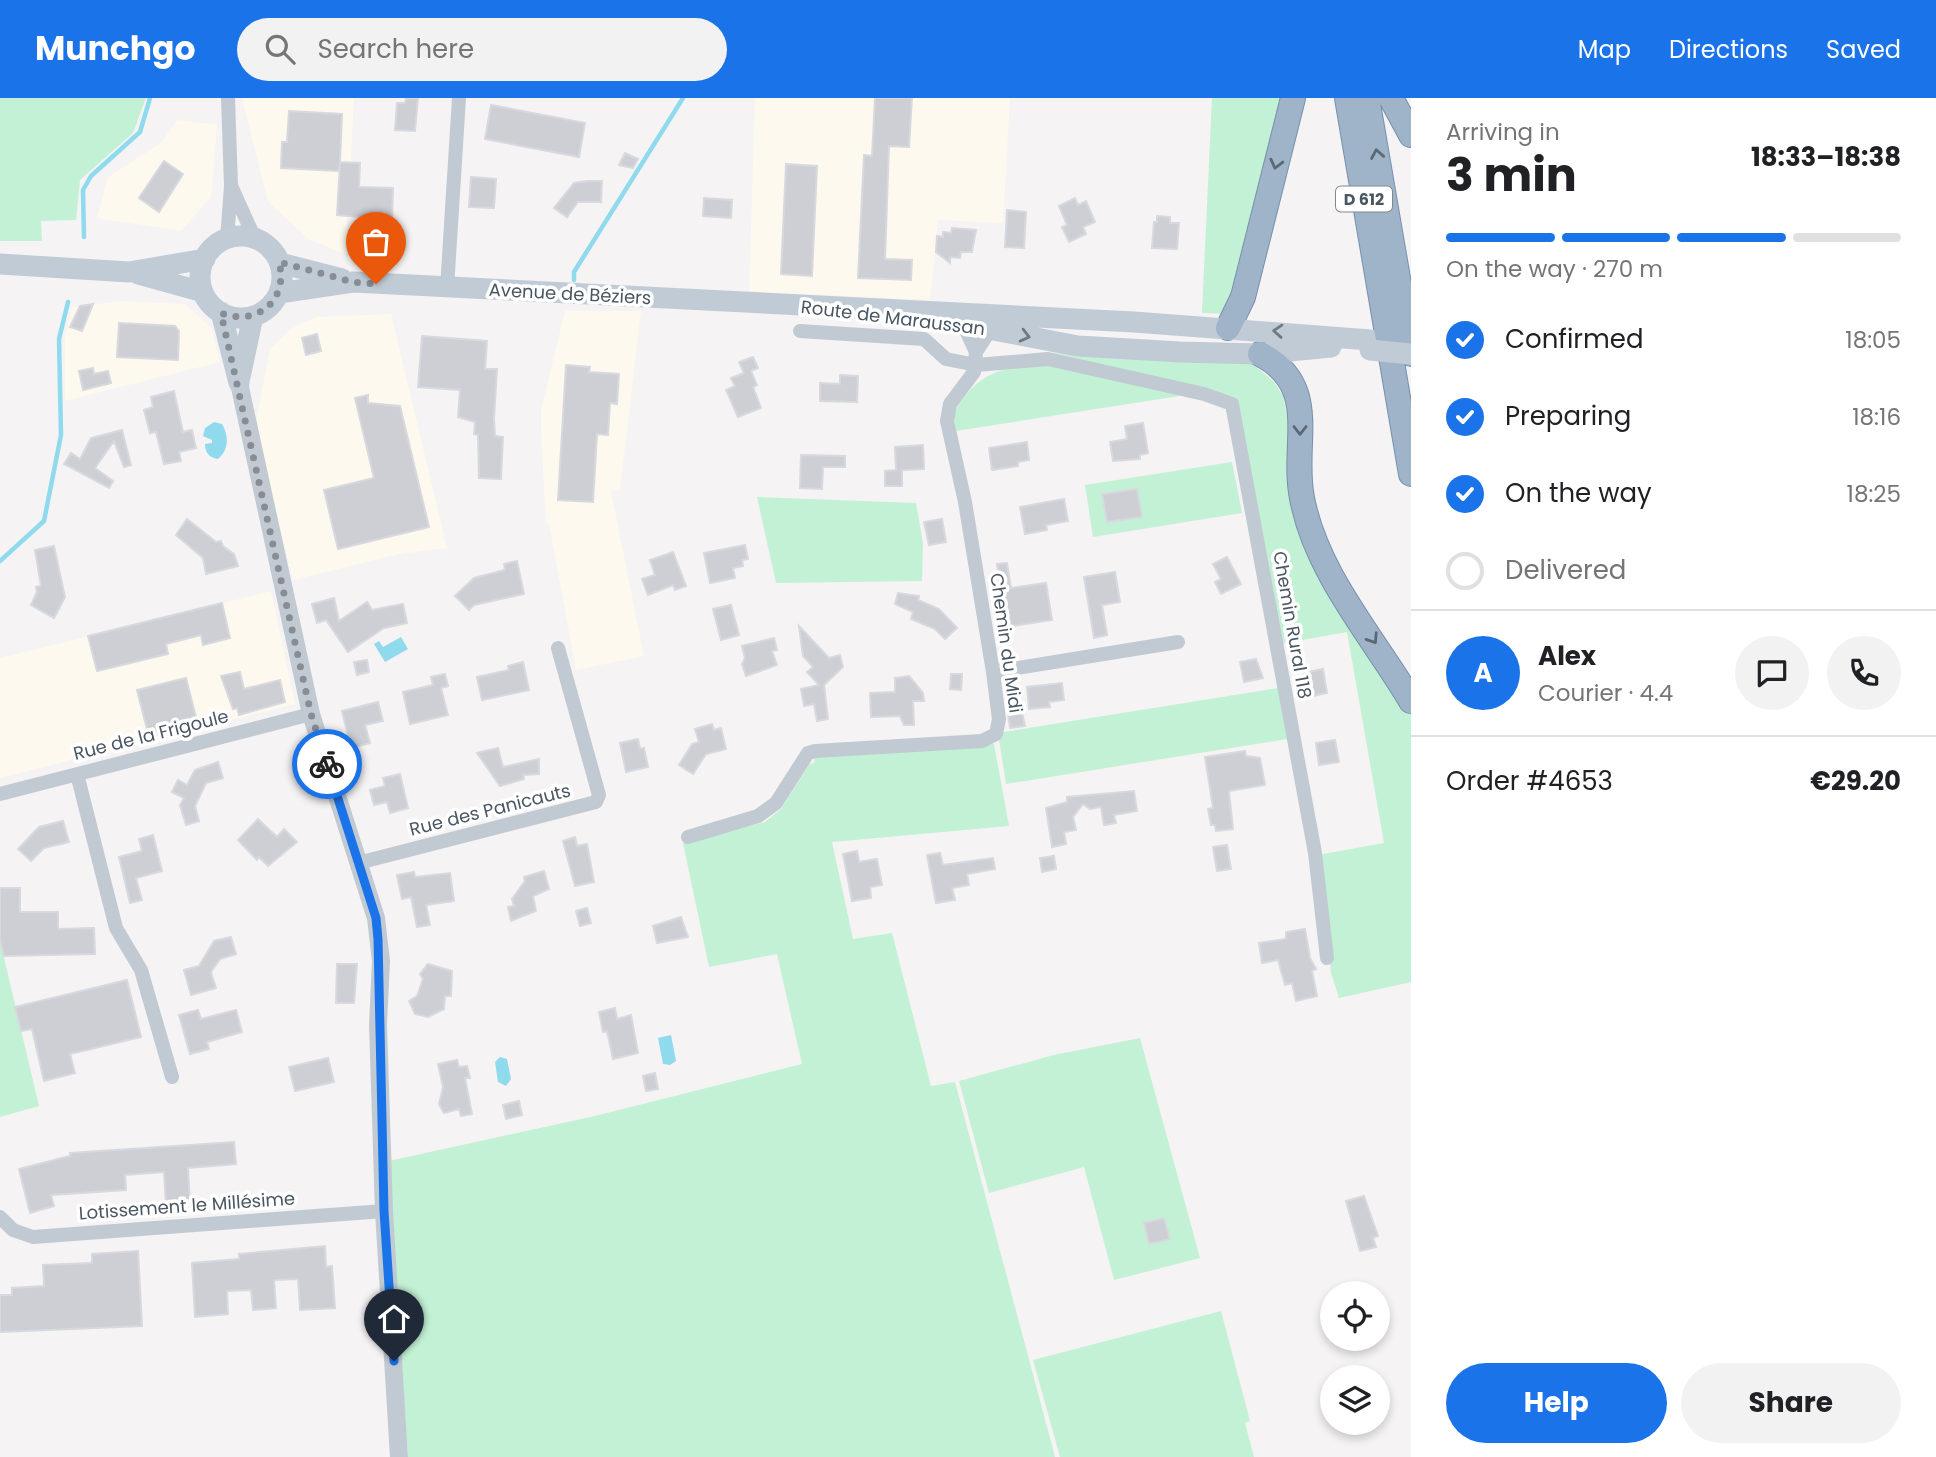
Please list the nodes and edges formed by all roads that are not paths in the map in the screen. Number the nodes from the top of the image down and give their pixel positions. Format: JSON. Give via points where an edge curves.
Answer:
{"nodes":[{"id":1,"x":228,"y":98,"type":"edge"},
{"id":2,"x":459,"y":98,"type":"edge"},
{"id":3,"x":1293,"y":98,"type":"edge"},
{"id":4,"x":1347,"y":98,"type":"edge"},
{"id":5,"x":1367,"y":98,"type":"edge"},
{"id":6,"x":1391,"y":98,"type":"edge"},
{"id":7,"x":1411,"y":135,"type":"edge"},
{"id":8,"x":231,"y":187,"type":"junction"},
{"id":9,"x":227,"y":239,"type":"junction"},
{"id":10,"x":255,"y":239,"type":"junction"},
{"id":11,"x":205,"y":259,"type":"junction"},
{"id":12,"x":279,"y":262,"type":"junction"},
{"id":13,"x":0,"y":264,"type":"edge"},
{"id":14,"x":129,"y":271,"type":"junction"},
{"id":15,"x":353,"y":282,"type":"junction"},
{"id":16,"x":447,"y":288,"type":"junction"},
{"id":17,"x":203,"y":292,"type":"junction"},
{"id":18,"x":279,"y":293,"type":"junction"},
{"id":19,"x":787,"y":306,"type":"junction"},
{"id":20,"x":221,"y":313,"type":"junction"},
{"id":21,"x":253,"y":316,"type":"junction"},
{"id":22,"x":964,"y":324,"type":"junction"},
{"id":23,"x":1228,"y":328,"type":"junction"},
{"id":24,"x":991,"y":329,"type":"junction"},
{"id":25,"x":800,"y":331,"type":"dead end"},
{"id":26,"x":1370,"y":345,"type":"junction"},
{"id":27,"x":1411,"y":345,"type":"edge"},
{"id":28,"x":1260,"y":354,"type":"junction"},
{"id":29,"x":1411,"y":354,"type":"edge"},
{"id":30,"x":976,"y":358,"type":"junction"},
{"id":31,"x":239,"y":383,"type":"junction"},
{"id":32,"x":1411,"y":474,"type":"edge"},
{"id":33,"x":1178,"y":642,"type":"dead end"},
{"id":34,"x":558,"y":648,"type":"dead end"},
{"id":35,"x":993,"y":671,"type":"junction"},
{"id":36,"x":1411,"y":701,"type":"edge"},
{"id":37,"x":311,"y":714,"type":"junction"},
{"id":38,"x":77,"y":774,"type":"junction"},
{"id":39,"x":0,"y":794,"type":"edge"},
{"id":40,"x":688,"y":837,"type":"dead end"},
{"id":41,"x":358,"y":863,"type":"junction"},
{"id":42,"x":1327,"y":958,"type":"dead end"},
{"id":43,"x":172,"y":1077,"type":"dead end"},
{"id":44,"x":384,"y":1211,"type":"junction"},
{"id":45,"x":0,"y":1217,"type":"edge"},
{"id":46,"x":399,"y":1457,"type":"edge"}],
"edges":[{"from":1,"to":8,"type":"street"},
{"from":2,"to":16,"type":"street"},
{"from":3,"to":23,"type":"highway","one_way":true,"via":[[1243,297]]},
{"from":4,"to":32,"type":"highway","number":"D 612"},
{"from":29,"to":5,"type":"highway","number":"D 612","one_way":true},
{"from":6,"to":7,"type":"highway"},
{"from":8,"to":9,"type":"street"},
{"from":8,"to":10,"type":"street"},
{"from":9,"to":10,"type":"main road"},
{"from":9,"to":11,"type":"main road"},
{"from":10,"to":12,"type":"main road"},
{"from":11,"to":14,"type":"main road"},
{"from":11,"to":17,"type":"main road"},
{"from":12,"to":15,"type":"main road","name":"Avenue de Béziers"},
{"from":12,"to":18,"type":"main road"},
{"from":13,"to":14,"type":"main road"},
{"from":14,"to":17,"type":"main road"},
{"from":15,"to":16,"type":"main road","name":"Avenue de Béziers"},
{"from":15,"to":18,"type":"main road","name":"Avenue de Béziers"},
{"from":16,"to":19,"type":"main road","name":"Avenue de Béziers"},
{"from":17,"to":20,"type":"main road"},
{"from":18,"to":21,"type":"main road","via":[[273,303]]},
{"from":19,"to":22,"type":"main road","name":"Route de Maraussan"},
{"from":19,"to":23,"type":"main road","name":"Route de Maraussan"},
{"from":20,"to":21,"type":"main road"},
{"from":20,"to":31,"type":"main road"},
{"from":21,"to":31,"type":"main road"},
{"from":22,"to":24,"type":"main road","name":"Route de Maraussan"},
{"from":22,"to":30,"type":"street"},
{"from":26,"to":23,"type":"main road","name":"Route de Maraussan","one_way":true},
{"from":24,"to":28,"type":"main road","name":"Route de Maraussan","one_way":true,"via":[[1078,346]]},
{"from":24,"to":30,"type":"street","name":"Chemin du Midi"},
{"from":25,"to":30,"type":"street","via":[[925,340],[946,359]]},
{"from":26,"to":27,"type":"main road","name":"Route de Maraussan"},
{"from":26,"to":28,"type":"main road","name":"Route de Maraussan"},
{"from":26,"to":29,"type":"main road","name":"Route de Maraussan","bridge":true},
{"from":28,"to":36,"type":"highway","one_way":true,"via":[[1276,362],[1291,379],[1300,401],[1302,498],[1315,544]]},
{"from":30,"to":35,"type":"street","name":"Chemin du Midi","via":[[968,383],[950,404],[947,421]]},
{"from":30,"to":42,"type":"street","name":"Chemin Rural 118","via":[[1048,359],[1232,404],[1315,853]]},
{"from":31,"to":37,"type":"street"},
{"from":33,"to":35,"type":"street"},
{"from":34,"to":41,"type":"street","name":"Rue des Panicauts","via":[[599,795],[596,803]]},
{"from":35,"to":40,"type":"street","name":"Chemin du Midi","via":[[999,719],[996,734],[982,740],[808,753],[776,803],[758,816]]},
{"from":37,"to":38,"type":"street","name":"Rue de la Frigoule"},
{"from":37,"to":41,"type":"street"},
{"from":38,"to":39,"type":"street","name":"Rue de la Frigoule"},
{"from":38,"to":43,"type":"street","via":[[116,928],[141,970]]},
{"from":41,"to":44,"type":"street","via":[[376,918],[380,961]]},
{"from":44,"to":45,"type":"street","name":"Lotissement le Millésime","via":[[33,1237],[13,1230]]},
{"from":44,"to":46,"type":"street"}]}
